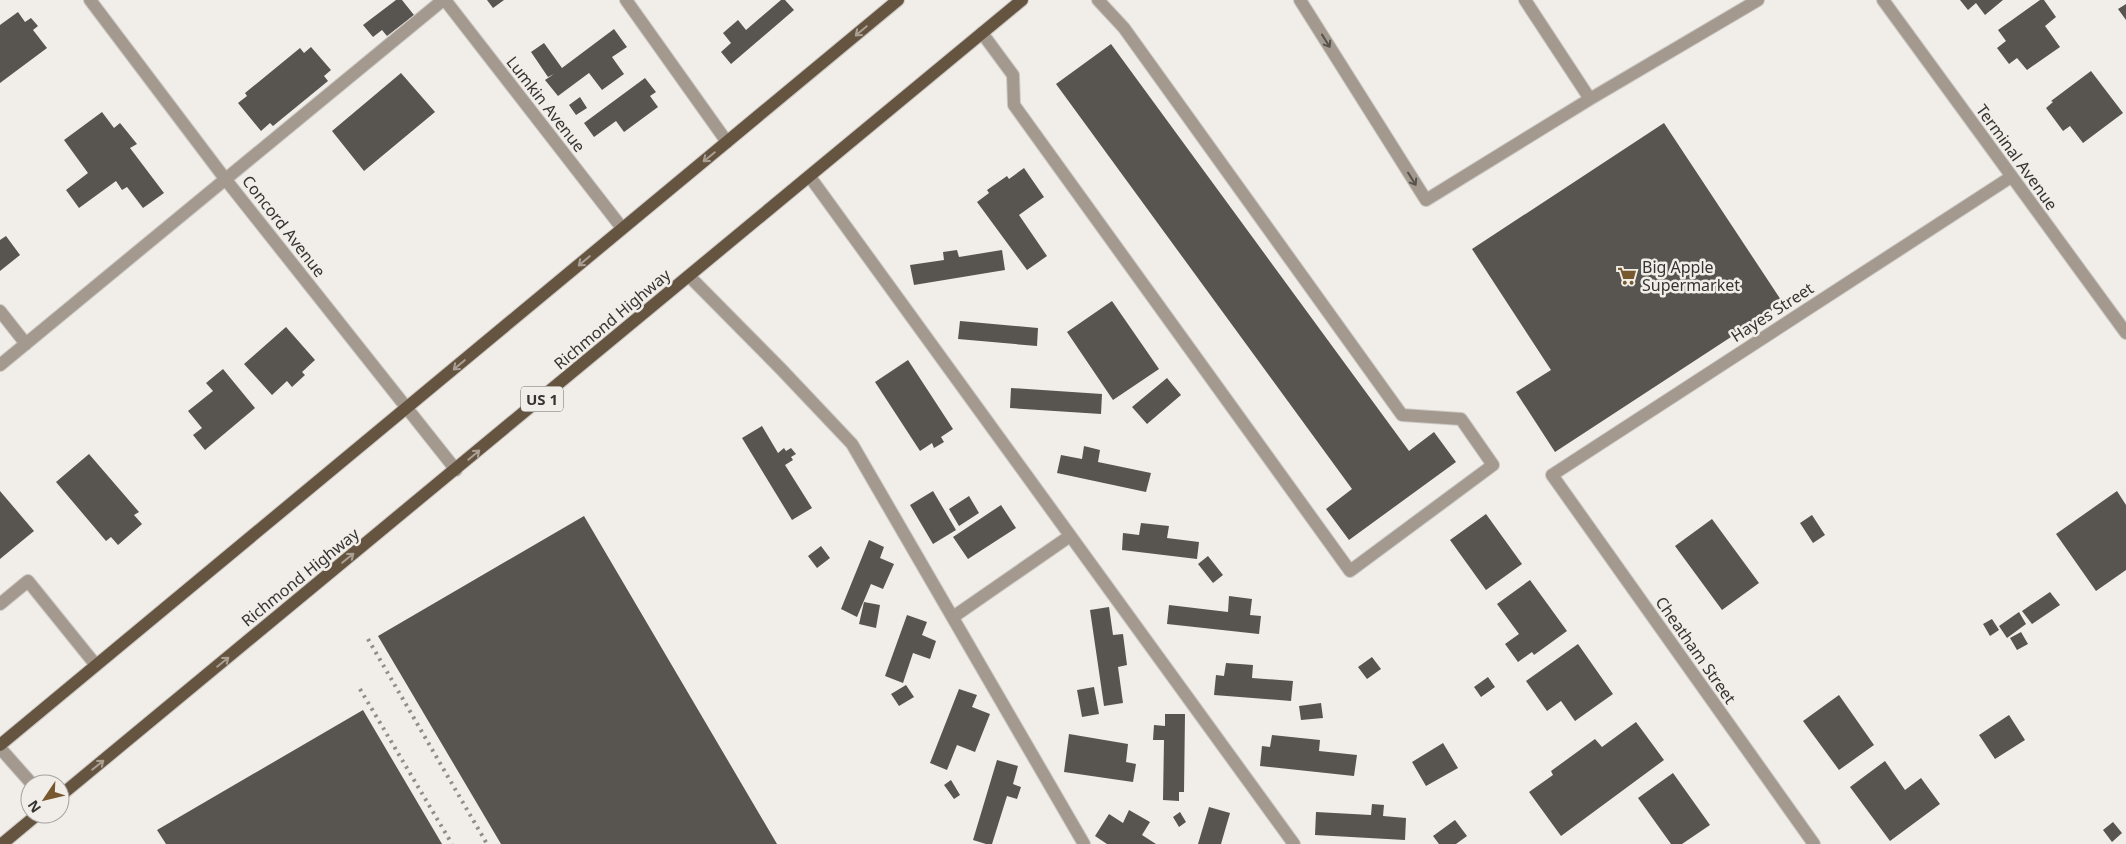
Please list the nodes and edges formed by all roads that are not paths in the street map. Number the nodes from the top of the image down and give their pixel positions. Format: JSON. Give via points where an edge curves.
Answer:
{"nodes":[{"id":1,"x":90,"y":0,"type":"edge"},
{"id":2,"x":444,"y":0,"type":"edge"},
{"id":3,"x":626,"y":0,"type":"edge"},
{"id":4,"x":898,"y":0,"type":"edge"},
{"id":5,"x":1022,"y":0,"type":"edge"},
{"id":6,"x":1098,"y":0,"type":"edge"},
{"id":7,"x":1300,"y":0,"type":"edge"},
{"id":8,"x":1524,"y":0,"type":"edge"},
{"id":9,"x":1758,"y":0,"type":"edge"},
{"id":10,"x":1883,"y":0,"type":"edge"},
{"id":11,"x":982,"y":33,"type":"junction"},
{"id":12,"x":1590,"y":99,"type":"junction"},
{"id":13,"x":727,"y":142,"type":"junction"},
{"id":14,"x":810,"y":177,"type":"junction"},
{"id":15,"x":2011,"y":177,"type":"junction"},
{"id":16,"x":226,"y":180,"type":"junction"},
{"id":17,"x":622,"y":228,"type":"junction"},
{"id":18,"x":689,"y":276,"type":"junction"},
{"id":19,"x":0,"y":311,"type":"edge"},
{"id":20,"x":2126,"y":333,"type":"edge"},
{"id":21,"x":26,"y":344,"type":"junction"},
{"id":22,"x":0,"y":365,"type":"edge"},
{"id":23,"x":407,"y":408,"type":"junction"},
{"id":24,"x":456,"y":470,"type":"junction"},
{"id":25,"x":1552,"y":475,"type":"joint"},
{"id":26,"x":1070,"y":536,"type":"junction"},
{"id":27,"x":0,"y":604,"type":"edge"},
{"id":28,"x":953,"y":617,"type":"junction"},
{"id":29,"x":95,"y":664,"type":"junction"},
{"id":30,"x":0,"y":747,"type":"edge"},
{"id":31,"x":23,"y":774,"type":"edge"},
{"id":32,"x":70,"y":788,"type":"edge"},
{"id":33,"x":26,"y":824,"type":"edge"},
{"id":34,"x":2,"y":844,"type":"edge"},
{"id":35,"x":1084,"y":844,"type":"edge"},
{"id":36,"x":1294,"y":844,"type":"edge"},
{"id":37,"x":1814,"y":844,"type":"edge"}],
"edges":[{"from":1,"to":16,"type":"street","name":"Concord Avenue"},
{"from":2,"to":16,"type":"street"},
{"from":2,"to":17,"type":"street","name":"Lumkin Avenue"},
{"from":3,"to":13,"type":"street"},
{"from":4,"to":13,"type":"main road","one_way":true},
{"from":5,"to":11,"type":"main road","name":"Richmond Highway","number":"US 1"},
{"from":6,"to":11,"type":"street","via":[[1124,28],[1402,415],[1461,419],[1493,465],[1350,571],[1014,105],[1013,75]]},
{"from":7,"to":12,"type":"street","one_way":true,"via":[[1426,200]]},
{"from":8,"to":12,"type":"street"},
{"from":9,"to":12,"type":"street"},
{"from":10,"to":15,"type":"street","name":"Terminal Avenue"},
{"from":11,"to":14,"type":"main road","name":"Richmond Highway","number":"US 1"},
{"from":13,"to":17,"type":"main road","one_way":true},
{"from":14,"to":18,"type":"main road","name":"Richmond Highway","number":"US 1"},
{"from":14,"to":26,"type":"street"},
{"from":15,"to":20,"type":"street","name":"Terminal Avenue"},
{"from":15,"to":25,"type":"street","name":"Hayes Street"},
{"from":16,"to":21,"type":"street"},
{"from":16,"to":23,"type":"street","name":"Concord Avenue"},
{"from":17,"to":23,"type":"main road","one_way":true},
{"from":24,"to":18,"type":"main road","name":"Richmond Highway","number":"US 1","one_way":true},
{"from":18,"to":28,"type":"street","via":[[852,444]]},
{"from":19,"to":21,"type":"street"},
{"from":21,"to":22,"type":"street"},
{"from":23,"to":24,"type":"street","name":"Concord Avenue"},
{"from":23,"to":29,"type":"main road"},
{"from":32,"to":24,"type":"main road","name":"Richmond Highway","number":"US 1","one_way":true},
{"from":25,"to":37,"type":"street","name":"Cheatham Street"},
{"from":26,"to":28,"type":"street"},
{"from":26,"to":36,"type":"street"},
{"from":27,"to":29,"type":"street","via":[[28,580]]},
{"from":28,"to":35,"type":"street"},
{"from":29,"to":30,"type":"main road"},
{"from":30,"to":31,"type":"street"},
{"from":33,"to":34,"type":"main road"}]}
